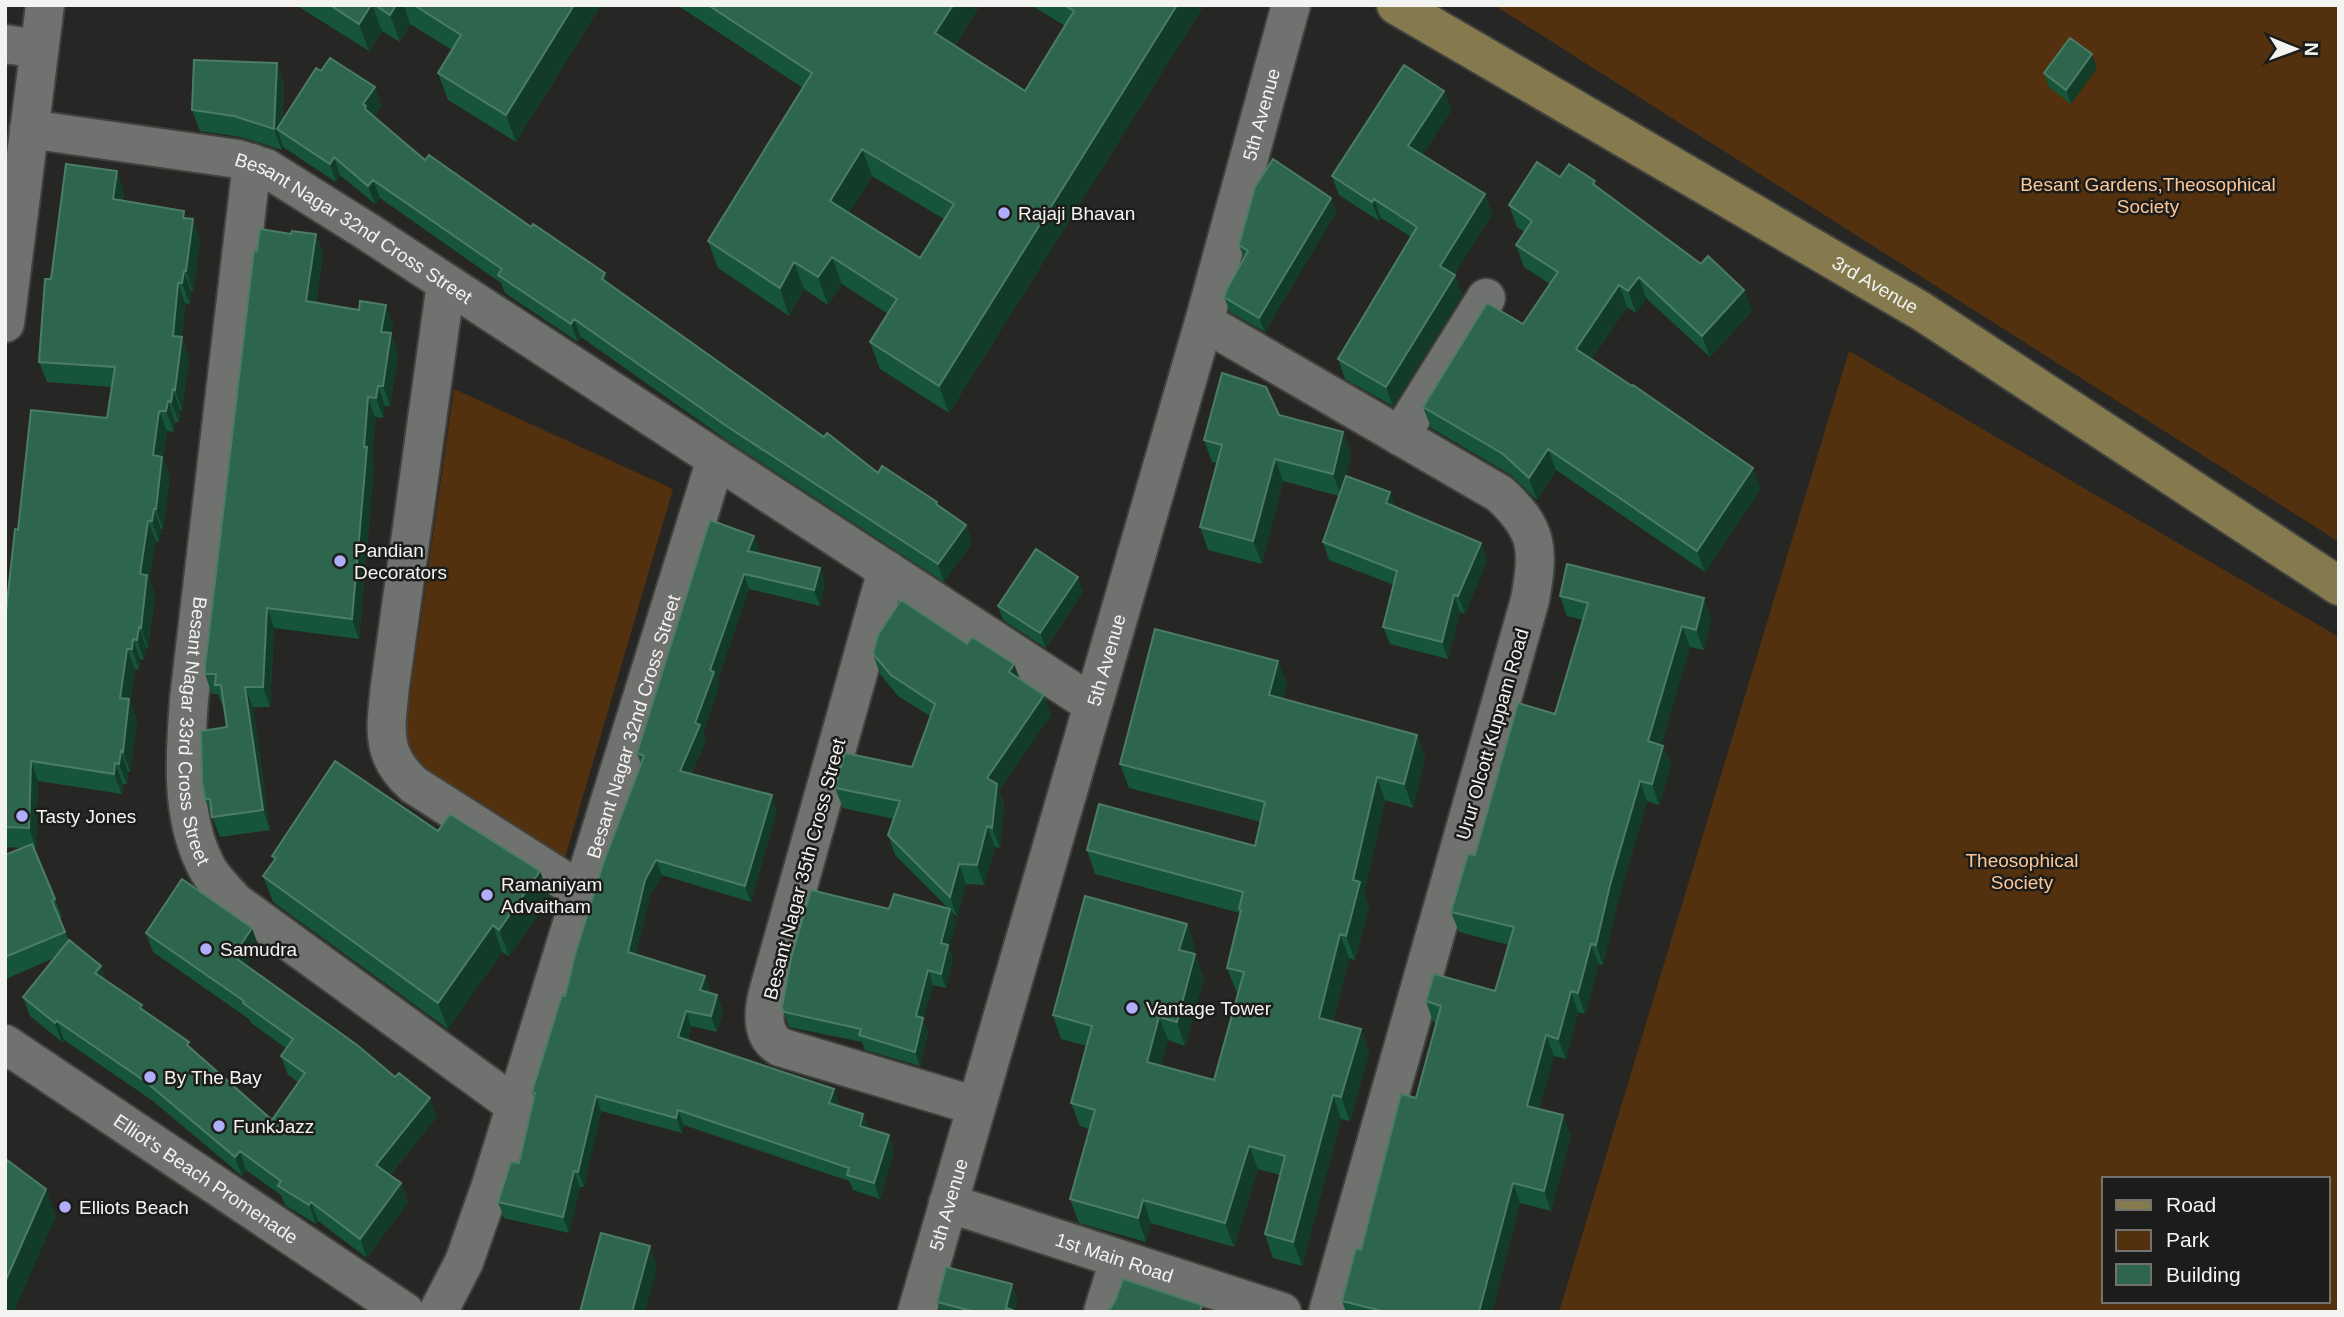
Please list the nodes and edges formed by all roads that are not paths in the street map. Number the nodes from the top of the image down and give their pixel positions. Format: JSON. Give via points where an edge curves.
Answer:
{"nodes":[{"id":1,"x":45,"y":5,"type":"edge"},
{"id":2,"x":1291,"y":5,"type":"edge"},
{"id":3,"x":1396,"y":5,"type":"edge"},
{"id":4,"x":22,"y":47,"type":"edge"},
{"id":5,"x":29,"y":129,"type":"junction"},
{"id":6,"x":252,"y":163,"type":"junction"},
{"id":7,"x":446,"y":283,"type":"junction"},
{"id":8,"x":1486,"y":298,"type":"dead end"},
{"id":9,"x":1204,"y":322,"type":"junction"},
{"id":10,"x":5,"y":323,"type":"edge"},
{"id":11,"x":1400,"y":436,"type":"junction"},
{"id":12,"x":716,"y":459,"type":"junction"},
{"id":13,"x":887,"y":570,"type":"junction"},
{"id":14,"x":2339,"y":586,"type":"edge"},
{"id":15,"x":1092,"y":704,"type":"junction"},
{"id":16,"x":582,"y":892,"type":"junction"},
{"id":17,"x":5,"y":1044,"type":"edge"},
{"id":18,"x":516,"y":1106,"type":"junction"},
{"id":19,"x":976,"y":1106,"type":"junction"},
{"id":20,"x":948,"y":1203,"type":"junction"},
{"id":21,"x":1119,"y":1260,"type":"junction"},
{"id":22,"x":1243,"y":1305,"type":"edge"},
{"id":23,"x":405,"y":1312,"type":"edge"},
{"id":24,"x":438,"y":1312,"type":"edge"},
{"id":25,"x":917,"y":1312,"type":"edge"},
{"id":26,"x":1104,"y":1312,"type":"edge"},
{"id":27,"x":1282,"y":1312,"type":"edge"},
{"id":28,"x":1328,"y":1312,"type":"edge"}],
"edges":[{"from":1,"to":4,"type":"street"},
{"from":2,"to":9,"type":"street","name":"5th Avenue"},
{"from":3,"to":14,"type":"main road","name":"3rd Avenue","via":[[1920,311]]},
{"from":4,"to":5,"type":"street"},
{"from":5,"to":6,"type":"street","name":"Besant Nagar 32nd Cross Street"},
{"from":5,"to":10,"type":"street"},
{"from":6,"to":7,"type":"street","name":"Besant Nagar 32nd Cross Street","via":[[298,187]]},
{"from":6,"to":18,"type":"street","name":"Besant Nagar 33rd Cross Street","via":[[192,661],[186,766],[195,837],[205,866],[235,901]]},
{"from":7,"to":12,"type":"street","name":"Besant Nagar 32nd Cross Street"},
{"from":7,"to":16,"type":"street","via":[[390,686],[386,726],[390,755],[414,785]]},
{"from":8,"to":11,"type":"street"},
{"from":9,"to":11,"type":"street","name":"Urur Olcott Kuppam Road"},
{"from":9,"to":15,"type":"street","name":"5th Avenue"},
{"from":11,"to":28,"type":"street","name":"Urur Olcott Kuppam Road","via":[[1500,494],[1518,511],[1531,530],[1534,576]]},
{"from":12,"to":13,"type":"street","name":"Besant Nagar 32nd Cross Street"},
{"from":12,"to":16,"type":"street","name":"Besant Nagar 32nd Cross Street"},
{"from":13,"to":15,"type":"street","name":"Besant Nagar 32nd Cross Street"},
{"from":13,"to":19,"type":"street","name":"Besant Nagar 35th Cross Street","via":[[768,993],[765,1025],[773,1043],[780,1047]]},
{"from":15,"to":19,"type":"street","name":"5th Avenue"},
{"from":16,"to":18,"type":"street","name":"Besant Nagar 32nd Cross Street"},
{"from":17,"to":23,"type":"street","name":"Elliot's Beach Promenade"},
{"from":18,"to":24,"type":"street","name":"Besant Nagar 32nd Cross Street","via":[[478,1227]]},
{"from":19,"to":20,"type":"street","name":"5th Avenue"},
{"from":20,"to":21,"type":"street","name":"1st Main Road"},
{"from":20,"to":25,"type":"street","name":"5th Avenue"},
{"from":21,"to":22,"type":"street","name":"1st Main Road"},
{"from":21,"to":26,"type":"street"},
{"from":22,"to":27,"type":"street","name":"1st Main Road"}]}
